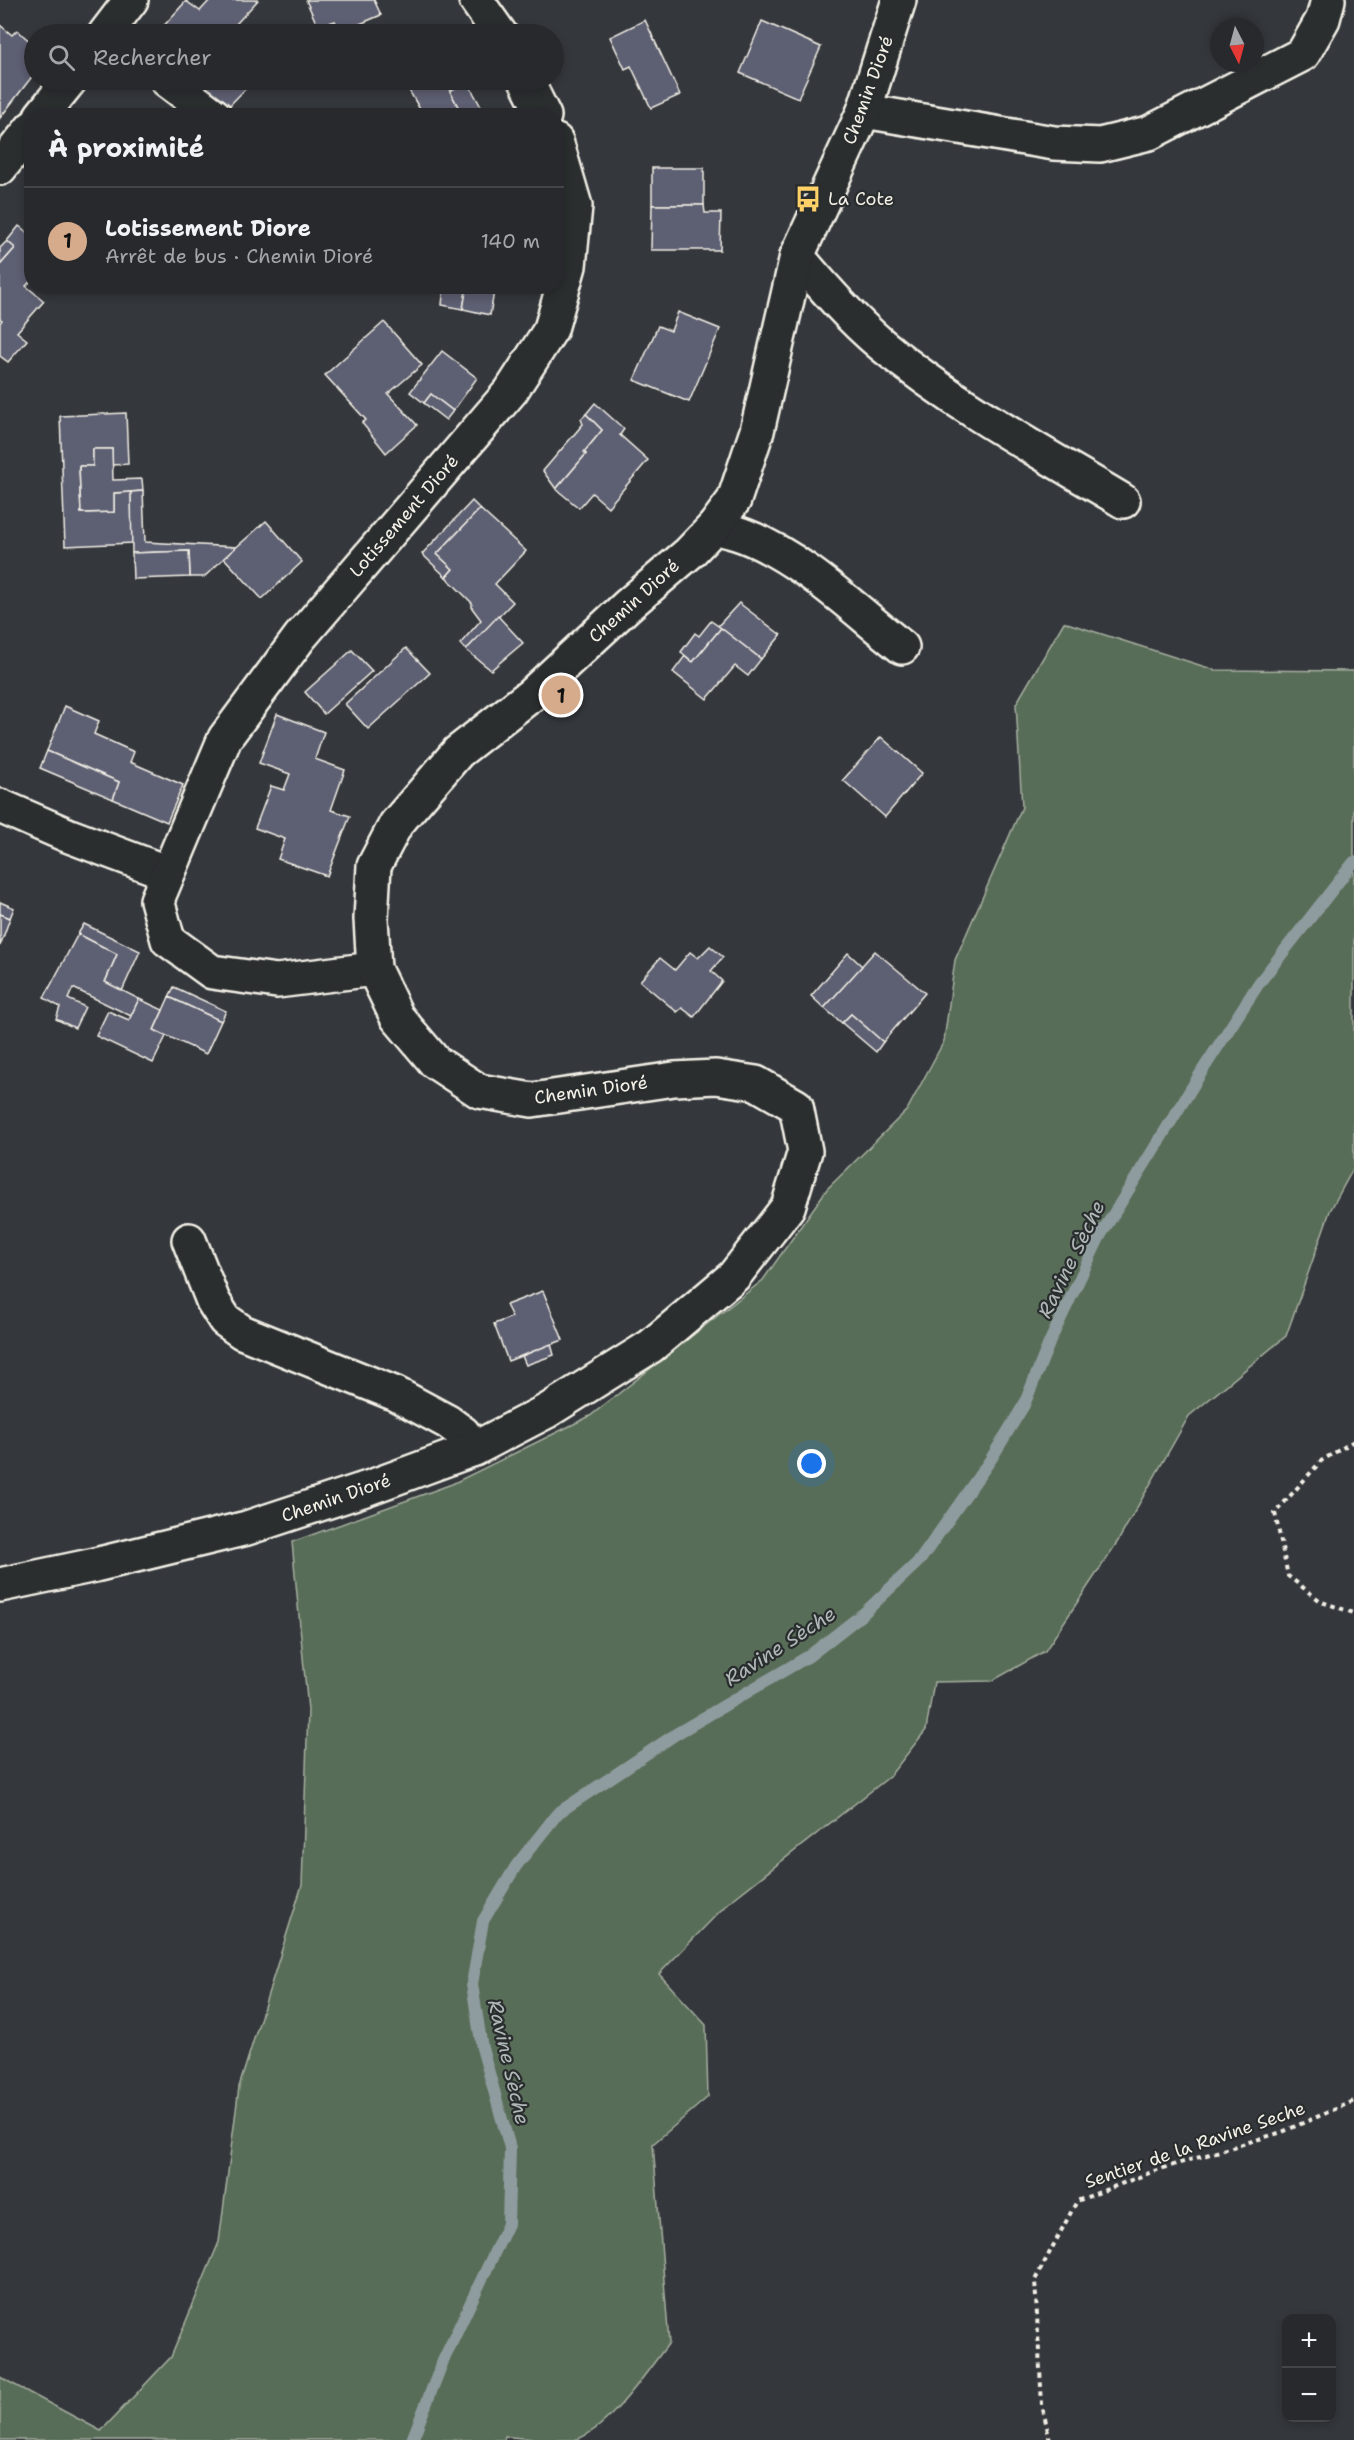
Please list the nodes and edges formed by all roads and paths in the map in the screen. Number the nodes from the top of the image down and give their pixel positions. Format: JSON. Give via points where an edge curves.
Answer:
{"nodes":[{"id":1,"x":131,"y":0,"type":"edge"},
{"id":2,"x":476,"y":0,"type":"edge"},
{"id":3,"x":899,"y":0,"type":"edge"},
{"id":4,"x":1328,"y":0,"type":"edge"},
{"id":5,"x":113,"y":24,"type":"edge"},
{"id":6,"x":493,"y":24,"type":"edge"},
{"id":7,"x":61,"y":90,"type":"edge"},
{"id":8,"x":180,"y":90,"type":"edge"},
{"id":9,"x":531,"y":90,"type":"edge"},
{"id":10,"x":47,"y":108,"type":"edge"},
{"id":11,"x":204,"y":108,"type":"edge"},
{"id":12,"x":540,"y":108,"type":"edge"},
{"id":13,"x":864,"y":111,"type":"junction"},
{"id":14,"x":24,"y":138,"type":"edge"},
{"id":15,"x":0,"y":168,"type":"edge"},
{"id":16,"x":564,"y":168,"type":"edge"},
{"id":17,"x":797,"y":256,"type":"junction"},
{"id":18,"x":564,"y":284,"type":"edge"},
{"id":19,"x":561,"y":294,"type":"edge"},
{"id":20,"x":1123,"y":501,"type":"dead end"},
{"id":21,"x":714,"y":527,"type":"junction"},
{"id":22,"x":902,"y":647,"type":"dead end"},
{"id":23,"x":0,"y":807,"type":"edge"},
{"id":24,"x":168,"y":873,"type":"junction"},
{"id":25,"x":374,"y":969,"type":"junction"},
{"id":26,"x":189,"y":1240,"type":"dead end"},
{"id":27,"x":1354,"y":1441,"type":"edge"},
{"id":28,"x":474,"y":1449,"type":"junction"},
{"id":29,"x":0,"y":1585,"type":"edge"},
{"id":30,"x":1354,"y":1613,"type":"edge"},
{"id":31,"x":1354,"y":2102,"type":"edge"},
{"id":32,"x":1050,"y":2440,"type":"edge"}],
"edges":[{"from":1,"to":5,"type":"street"},
{"from":2,"to":6,"type":"street"},
{"from":3,"to":13,"type":"street","name":"Chemin Dioré"},
{"from":4,"to":13,"type":"street","via":[[1323,19],[1303,54],[1149,133],[1100,146],[1054,143]]},
{"from":7,"to":10,"type":"street"},
{"from":8,"to":11,"type":"street"},
{"from":9,"to":12,"type":"street"},
{"from":13,"to":17,"type":"street","name":"Chemin Dioré"},
{"from":14,"to":15,"type":"street"},
{"from":16,"to":18,"type":"street","name":"Lotissement Dioré","via":[[575,206]]},
{"from":17,"to":20,"type":"street","via":[[835,301],[882,345],[980,416]]},
{"from":17,"to":21,"type":"street","name":"Chemin Dioré","via":[[754,441],[734,500]]},
{"from":19,"to":24,"type":"street","name":"Lotissement Dioré","via":[[551,329],[511,391],[300,637],[225,738]]},
{"from":21,"to":22,"type":"street","via":[[745,536],[777,552]]},
{"from":21,"to":25,"type":"street","name":"Chemin Dioré","via":[[531,695],[458,752],[396,824],[374,866]]},
{"from":23,"to":24,"type":"street"},
{"from":24,"to":25,"type":"street","name":"Lotissement Dioré","via":[[157,900],[168,940],[212,972],[277,981]]},
{"from":25,"to":28,"type":"street","name":"Chemin Dioré","via":[[404,1026],[435,1062],[479,1091],[532,1100],[674,1078],[716,1077],[756,1083],[795,1106],[803,1140],[805,1151],[788,1207],[734,1276],[651,1346],[547,1411]]},
{"from":26,"to":28,"type":"street","via":[[213,1301],[225,1320],[242,1332],[396,1394],[448,1422]]},
{"from":27,"to":30,"type":"path","via":[[1321,1461],[1275,1513],[1288,1576],[1322,1602]]},
{"from":28,"to":29,"type":"street","name":"Chemin Dioré","via":[[247,1528]]},
{"from":31,"to":32,"type":"path","name":"Sentier de la Ravine Seche","via":[[1282,2132],[1157,2170],[1077,2201],[1035,2280],[1042,2405]]}]}
